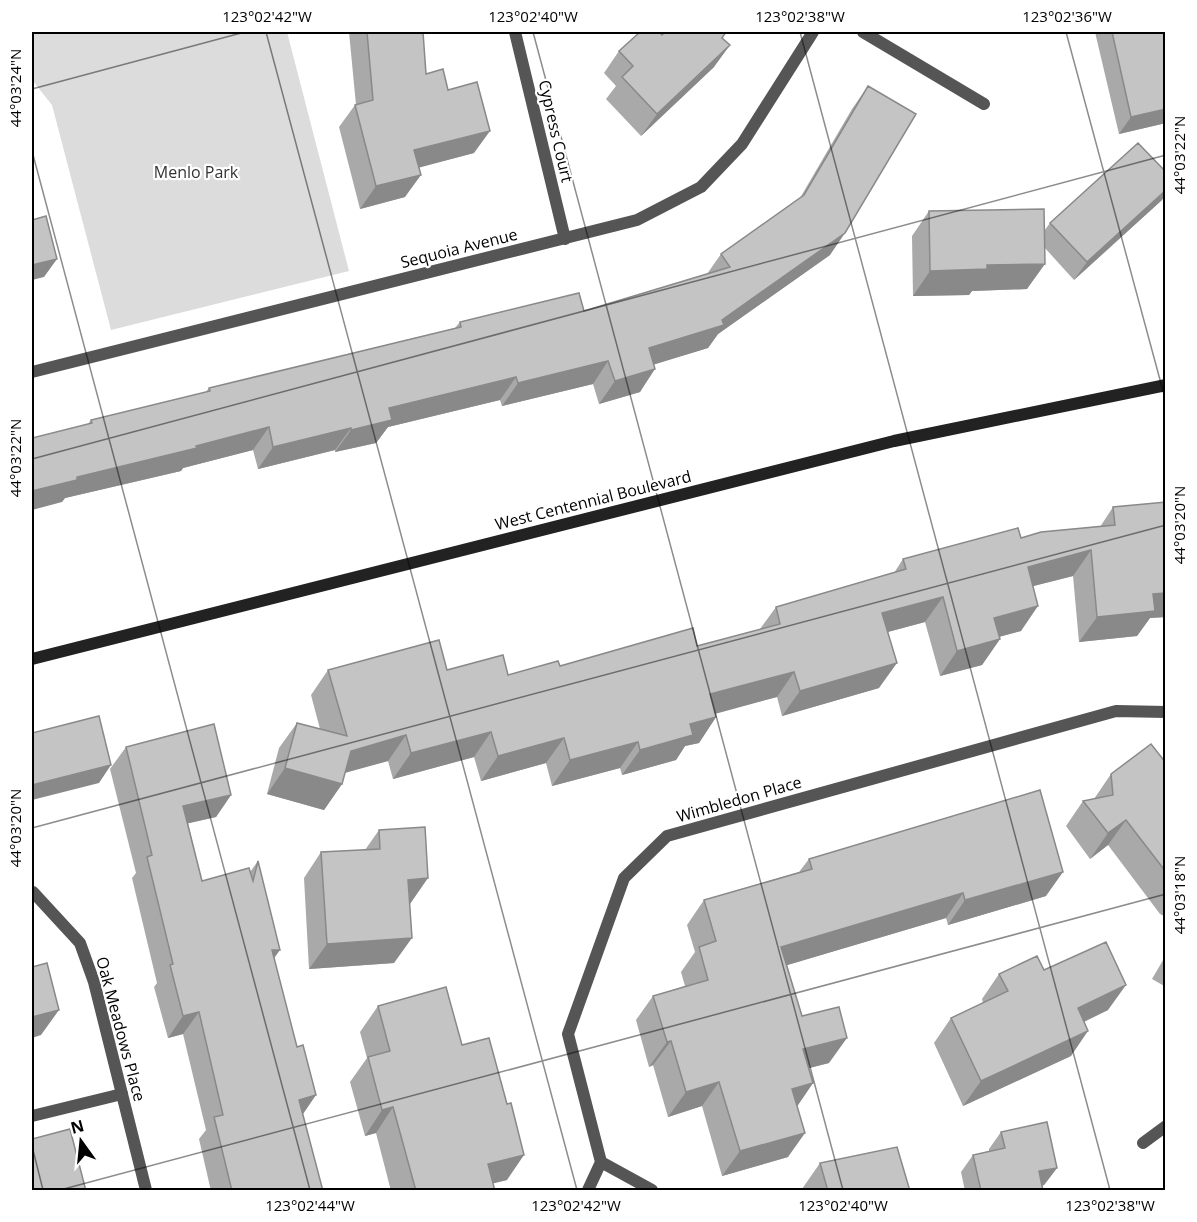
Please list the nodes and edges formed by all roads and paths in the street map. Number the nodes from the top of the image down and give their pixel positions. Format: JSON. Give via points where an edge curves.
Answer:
{"nodes":[{"id":1,"x":516,"y":32,"type":"edge"},
{"id":2,"x":813,"y":32,"type":"edge"},
{"id":3,"x":862,"y":32,"type":"edge"},
{"id":4,"x":984,"y":104,"type":"dead end"},
{"id":5,"x":565,"y":239,"type":"junction"},
{"id":6,"x":32,"y":372,"type":"edge"},
{"id":7,"x":1166,"y":385,"type":"edge"},
{"id":8,"x":32,"y":659,"type":"edge"},
{"id":9,"x":1166,"y":712,"type":"edge"},
{"id":10,"x":33,"y":892,"type":"edge"},
{"id":11,"x":122,"y":1094,"type":"junction"},
{"id":12,"x":32,"y":1116,"type":"edge"},
{"id":13,"x":1166,"y":1126,"type":"edge"},
{"id":14,"x":1143,"y":1143,"type":"dead end"},
{"id":15,"x":601,"y":1162,"type":"junction"},
{"id":16,"x":146,"y":1191,"type":"edge"},
{"id":17,"x":588,"y":1191,"type":"edge"},
{"id":18,"x":651,"y":1191,"type":"edge"}],
"edges":[{"from":1,"to":5,"type":"street","name":"Cypress Court"},
{"from":2,"to":5,"type":"street","name":"Sequoia Avenue","via":[[742,144],[700,187],[637,220]]},
{"from":3,"to":4,"type":"street"},
{"from":5,"to":6,"type":"street","name":"Sequoia Avenue"},
{"from":7,"to":8,"type":"main road","name":"West Centennial Boulevard","via":[[894,441]]},
{"from":9,"to":15,"type":"street","name":"Wimbledon Place","via":[[1116,711],[667,836],[624,878],[568,1034]]},
{"from":10,"to":11,"type":"street","name":"Oak Meadows Place","via":[[80,943],[94,982]]},
{"from":11,"to":12,"type":"street"},
{"from":11,"to":16,"type":"street","name":"Oak Meadows Place"},
{"from":13,"to":14,"type":"street"},
{"from":15,"to":17,"type":"street"},
{"from":15,"to":18,"type":"street"}]}
